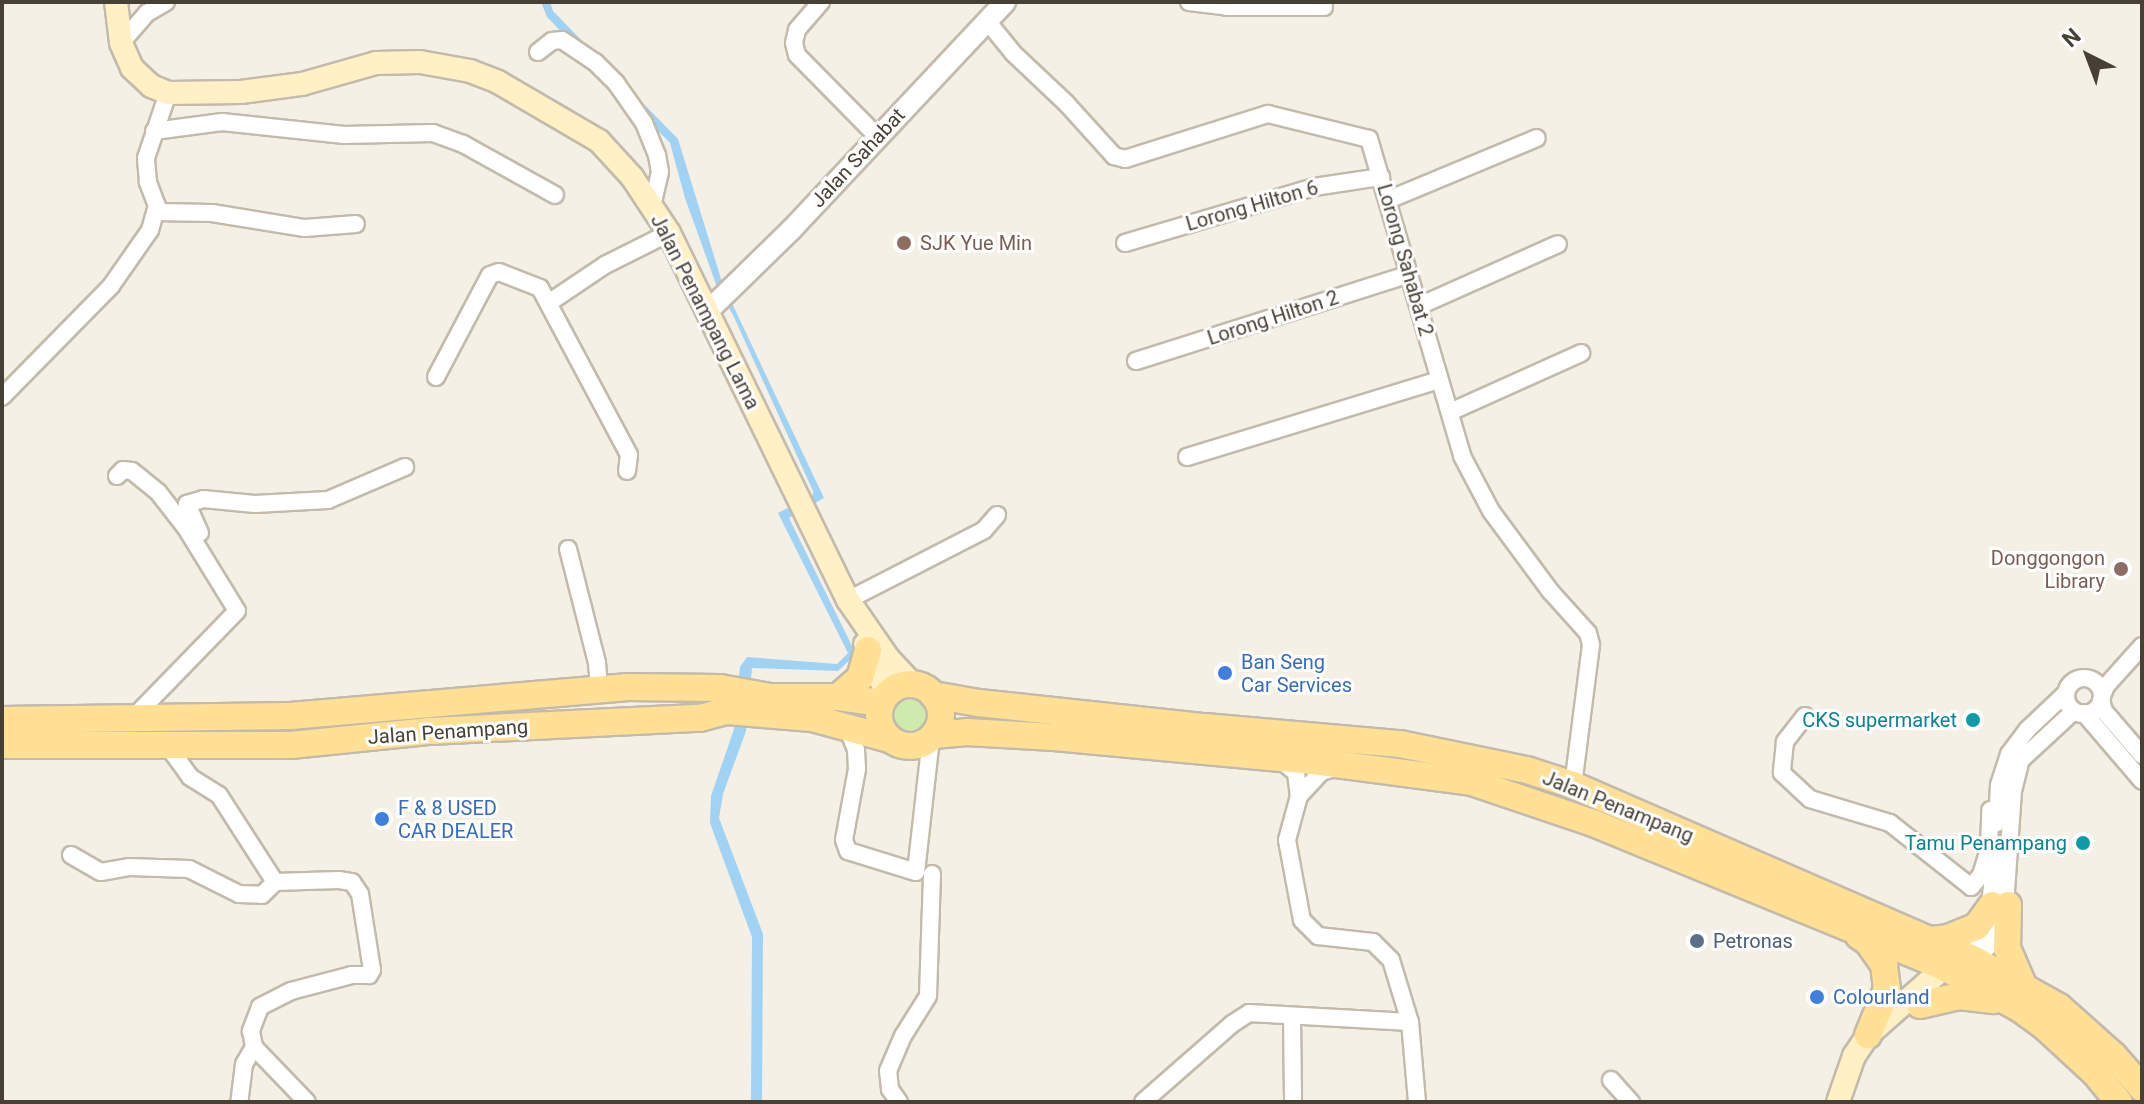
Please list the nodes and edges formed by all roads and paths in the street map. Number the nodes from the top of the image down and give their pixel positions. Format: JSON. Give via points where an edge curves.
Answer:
{"nodes":[{"id":1,"x":116,"y":2,"type":"edge"},
{"id":2,"x":166,"y":2,"type":"edge"},
{"id":3,"x":821,"y":2,"type":"edge"},
{"id":4,"x":1005,"y":2,"type":"edge"},
{"id":5,"x":1189,"y":2,"type":"edge"},
{"id":6,"x":1324,"y":7,"type":"dead end"},
{"id":7,"x":988,"y":22,"type":"junction"},
{"id":8,"x":121,"y":43,"type":"junction"},
{"id":9,"x":538,"y":52,"type":"dead end"},
{"id":10,"x":168,"y":93,"type":"junction"},
{"id":11,"x":154,"y":131,"type":"junction"},
{"id":12,"x":878,"y":137,"type":"junction"},
{"id":13,"x":1537,"y":138,"type":"dead end"},
{"id":14,"x":1381,"y":177,"type":"junction"},
{"id":15,"x":555,"y":195,"type":"dead end"},
{"id":16,"x":1388,"y":200,"type":"junction"},
{"id":17,"x":652,"y":208,"type":"junction"},
{"id":18,"x":156,"y":212,"type":"junction"},
{"id":19,"x":356,"y":224,"type":"dead end"},
{"id":20,"x":669,"y":233,"type":"junction"},
{"id":21,"x":1125,"y":243,"type":"dead end"},
{"id":22,"x":1558,"y":244,"type":"dead end"},
{"id":23,"x":1410,"y":274,"type":"junction"},
{"id":24,"x":550,"y":302,"type":"junction"},
{"id":25,"x":1419,"y":306,"type":"junction"},
{"id":26,"x":708,"y":311,"type":"junction"},
{"id":27,"x":1581,"y":353,"type":"dead end"},
{"id":28,"x":1136,"y":361,"type":"dead end"},
{"id":29,"x":436,"y":377,"type":"dead end"},
{"id":30,"x":1439,"y":380,"type":"junction"},
{"id":31,"x":2,"y":397,"type":"edge"},
{"id":32,"x":1450,"y":412,"type":"junction"},
{"id":33,"x":1187,"y":457,"type":"dead end"},
{"id":34,"x":405,"y":467,"type":"dead end"},
{"id":35,"x":627,"y":471,"type":"dead end"},
{"id":36,"x":117,"y":476,"type":"dead end"},
{"id":37,"x":997,"y":515,"type":"dead end"},
{"id":38,"x":568,"y":549,"type":"dead end"},
{"id":39,"x":232,"y":599,"type":"junction"},
{"id":40,"x":852,"y":607,"type":"junction"},
{"id":41,"x":868,"y":650,"type":"junction"},
{"id":42,"x":2137,"y":651,"type":"edge"},
{"id":43,"x":2083,"y":678,"type":"junction"},
{"id":44,"x":599,"y":688,"type":"junction"},
{"id":45,"x":923,"y":690,"type":"junction"},
{"id":46,"x":2066,"y":693,"type":"junction"},
{"id":47,"x":838,"y":697,"type":"junction"},
{"id":48,"x":2102,"y":698,"type":"junction"},
{"id":49,"x":884,"y":699,"type":"junction"},
{"id":50,"x":730,"y":700,"type":"junction"},
{"id":51,"x":766,"y":705,"type":"junction"},
{"id":52,"x":2045,"y":712,"type":"junction"},
{"id":53,"x":2079,"y":712,"type":"junction"},
{"id":54,"x":1805,"y":716,"type":"dead end"},
{"id":55,"x":132,"y":719,"type":"junction"},
{"id":56,"x":2,"y":720,"type":"edge"},
{"id":57,"x":846,"y":725,"type":"junction"},
{"id":58,"x":932,"y":736,"type":"junction"},
{"id":59,"x":890,"y":739,"type":"junction"},
{"id":60,"x":2,"y":745,"type":"edge"},
{"id":61,"x":167,"y":745,"type":"junction"},
{"id":62,"x":2142,"y":755,"type":"edge"},
{"id":63,"x":1275,"y":757,"type":"junction"},
{"id":64,"x":1346,"y":765,"type":"junction"},
{"id":65,"x":2142,"y":781,"type":"edge"},
{"id":66,"x":1573,"y":785,"type":"junction"},
{"id":67,"x":1299,"y":796,"type":"junction"},
{"id":68,"x":1990,"y":810,"type":"dead end"},
{"id":69,"x":71,"y":855,"type":"dead end"},
{"id":70,"x":924,"y":873,"type":"junction"},
{"id":71,"x":275,"y":882,"type":"junction"},
{"id":72,"x":2000,"y":905,"type":"junction"},
{"id":73,"x":1833,"y":919,"type":"junction"},
{"id":74,"x":1912,"y":941,"type":"junction"},
{"id":75,"x":1960,"y":963,"type":"junction"},
{"id":76,"x":2014,"y":993,"type":"junction"},
{"id":77,"x":1920,"y":1005,"type":"junction"},
{"id":78,"x":1292,"y":1016,"type":"junction"},
{"id":79,"x":1410,"y":1022,"type":"junction"},
{"id":80,"x":1868,"y":1035,"type":"junction"},
{"id":81,"x":254,"y":1047,"type":"junction"},
{"id":82,"x":1611,"y":1080,"type":"dead end"},
{"id":83,"x":2142,"y":1088,"type":"edge"},
{"id":84,"x":1840,"y":1096,"type":"edge"},
{"id":85,"x":239,"y":1102,"type":"edge"},
{"id":86,"x":307,"y":1102,"type":"edge"},
{"id":87,"x":899,"y":1102,"type":"edge"},
{"id":88,"x":1143,"y":1102,"type":"edge"},
{"id":89,"x":1293,"y":1102,"type":"edge"},
{"id":90,"x":1417,"y":1102,"type":"edge"},
{"id":91,"x":1631,"y":1102,"type":"edge"},
{"id":92,"x":2119,"y":1102,"type":"edge"}],
"edges":[{"from":1,"to":8,"type":"main road"},
{"from":2,"to":8,"type":"street","via":[[147,13]]},
{"from":3,"to":12,"type":"street","via":[[797,30],[797,55]]},
{"from":4,"to":7,"type":"street","name":"Jalan Sahabat"},
{"from":5,"to":6,"type":"street"},
{"from":7,"to":12,"type":"street","name":"Jalan Sahabat"},
{"from":7,"to":14,"type":"street","name":"Lorong Sahabat 2","via":[[1114,156],[1125,159],[1256,116],[1282,115],[1369,139]]},
{"from":8,"to":10,"type":"main road","via":[[140,77]]},
{"from":9,"to":17,"type":"street","via":[[562,40],[616,83],[644,123],[657,155],[660,172]]},
{"from":10,"to":11,"type":"street"},
{"from":10,"to":17,"type":"main road","name":"Jalan Penampang Lama","via":[[302,84],[376,63],[420,62],[470,71],[599,141]]},
{"from":11,"to":15,"type":"street","via":[[222,122],[344,135],[433,133]]},
{"from":11,"to":18,"type":"street","via":[[146,170]]},
{"from":12,"to":26,"type":"street","name":"Jalan Sahabat"},
{"from":13,"to":16,"type":"street"},
{"from":14,"to":16,"type":"street","name":"Lorong Sahabat 2"},
{"from":14,"to":21,"type":"street","name":"Lorong Hilton 6","via":[[1314,187]]},
{"from":16,"to":23,"type":"street","name":"Lorong Sahabat 2"},
{"from":17,"to":20,"type":"main road","name":"Jalan Penampang Lama"},
{"from":18,"to":19,"type":"street","via":[[212,213],[305,228]]},
{"from":18,"to":31,"type":"street","via":[[150,230],[111,286]]},
{"from":20,"to":24,"type":"street","via":[[605,265]]},
{"from":20,"to":26,"type":"main road","name":"Jalan Penampang Lama"},
{"from":22,"to":25,"type":"street"},
{"from":23,"to":25,"type":"street","name":"Lorong Sahabat 2"},
{"from":23,"to":28,"type":"street","name":"Lorong Hilton 2"},
{"from":24,"to":29,"type":"street","via":[[540,288],[494,272]]},
{"from":24,"to":35,"type":"street","via":[[629,455]]},
{"from":25,"to":30,"type":"street","name":"Lorong Sahabat 2"},
{"from":26,"to":40,"type":"main road","name":"Jalan Penampang Lama"},
{"from":27,"to":32,"type":"street"},
{"from":30,"to":32,"type":"street","name":"Lorong Sahabat 2"},
{"from":30,"to":33,"type":"street"},
{"from":32,"to":66,"type":"street","name":"Lorong Sahabat 2","via":[[1462,456],[1491,511],[1588,633],[1591,645]]},
{"from":34,"to":39,"type":"street","via":[[328,500],[255,504],[203,499],[187,504]]},
{"from":36,"to":39,"type":"street","via":[[132,471],[158,492]]},
{"from":37,"to":40,"type":"street","via":[[984,530]]},
{"from":38,"to":44,"type":"street"},
{"from":39,"to":55,"type":"street","via":[[237,611]]},
{"from":40,"to":41,"type":"main road","name":"Jalan Penampang Lama"},
{"from":40,"to":45,"type":"main road","name":"Jalan Penampang Lama"},
{"from":41,"to":47,"type":"main road","via":[[864,672]]},
{"from":41,"to":49,"type":"main road","name":"Jalan Penampang Lama"},
{"from":42,"to":43,"type":"street"},
{"from":42,"to":48,"type":"street"},
{"from":43,"to":46,"type":"street","via":[[2072,682]]},
{"from":43,"to":48,"type":"street","via":[[2097,683]]},
{"from":44,"to":50,"type":"main road","name":"Jalan Penampang"},
{"from":44,"to":55,"type":"main road","name":"Jalan Penampang","via":[[290,716]]},
{"from":45,"to":49,"type":"main road","via":[[899,686]]},
{"from":45,"to":58,"type":"main road","via":[[941,714]]},
{"from":45,"to":66,"type":"main road","name":"Jalan Penampang","via":[[979,703],[1400,744],[1465,755]]},
{"from":46,"to":52,"type":"street"},
{"from":46,"to":53,"type":"street"},
{"from":47,"to":49,"type":"main road","name":"Jalan Penampang"},
{"from":47,"to":51,"type":"main road","name":"Jalan Penampang"},
{"from":48,"to":53,"type":"street","via":[[2095,709]]},
{"from":48,"to":62,"type":"street","via":[[2104,711]]},
{"from":49,"to":59,"type":"main road","via":[[879,722]]},
{"from":50,"to":51,"type":"main road","name":"Jalan Penampang"},
{"from":50,"to":61,"type":"main road","name":"Jalan Penampang","via":[[700,718],[430,731],[291,745]]},
{"from":51,"to":57,"type":"main road","name":"Jalan Penampang"},
{"from":52,"to":53,"type":"street"},
{"from":52,"to":72,"type":"street","via":[[2017,742],[2002,770]]},
{"from":53,"to":65,"type":"street"},
{"from":53,"to":72,"type":"street","via":[[2029,750],[2017,773]]},
{"from":54,"to":68,"type":"street","via":[[1785,742],[1782,773],[1810,799],[1890,823],[1971,887],[1981,875],[1989,848]]},
{"from":55,"to":56,"type":"main road","name":"Jalan Penampang"},
{"from":57,"to":59,"type":"main road","name":"Jalan Penampang"},
{"from":57,"to":70,"type":"street","via":[[857,769],[844,840],[848,851]]},
{"from":58,"to":59,"type":"main road","via":[[910,746]]},
{"from":58,"to":63,"type":"main road","name":"Jalan Penampang","via":[[967,732],[1054,737]]},
{"from":58,"to":70,"type":"street"},
{"from":60,"to":61,"type":"main road","name":"Jalan Penampang"},
{"from":61,"to":71,"type":"street","via":[[190,777],[219,795]]},
{"from":63,"to":64,"type":"main road","name":"Jalan Penampang"},
{"from":63,"to":67,"type":"street","via":[[1296,773]]},
{"from":64,"to":67,"type":"street","via":[[1321,772]]},
{"from":64,"to":73,"type":"main road","name":"Jalan Penampang","via":[[1472,782],[1593,823]]},
{"from":66,"to":74,"type":"main road","name":"Jalan Penampang"},
{"from":67,"to":79,"type":"street","via":[[1287,840],[1302,920],[1318,936],[1380,946],[1399,977]]},
{"from":69,"to":71,"type":"street","via":[[101,872],[129,867],[189,869],[239,894],[262,895]]},
{"from":70,"to":87,"type":"street","via":[[928,996],[888,1071],[890,1089]]},
{"from":71,"to":81,"type":"street","via":[[352,882],[360,894],[372,970],[369,975],[291,991],[260,1007],[251,1031]]},
{"from":72,"to":74,"type":"main road","via":[[1977,926],[1948,938]]},
{"from":72,"to":75,"type":"street","via":[[1999,936]]},
{"from":72,"to":76,"type":"main road"},
{"from":73,"to":74,"type":"main road","name":"Jalan Penampang"},
{"from":73,"to":80,"type":"main road","via":[[1868,942],[1884,965],[1887,989]]},
{"from":74,"to":75,"type":"main road","name":"Jalan Penampang"},
{"from":75,"to":76,"type":"main road","name":"Jalan Penampang"},
{"from":75,"to":77,"type":"main road"},
{"from":75,"to":80,"type":"main road"},
{"from":76,"to":77,"type":"main road"},
{"from":76,"to":83,"type":"main road","name":"Jalan Penampang","via":[[2075,1021]]},
{"from":76,"to":92,"type":"main road","name":"Jalan Penampang"},
{"from":77,"to":84,"type":"main road","via":[[1872,1046]]},
{"from":78,"to":79,"type":"street"},
{"from":78,"to":88,"type":"street","via":[[1240,1017]]},
{"from":78,"to":89,"type":"street"},
{"from":79,"to":90,"type":"street"},
{"from":80,"to":84,"type":"main road"},
{"from":81,"to":85,"type":"street","via":[[244,1064]]},
{"from":81,"to":86,"type":"street"},
{"from":82,"to":91,"type":"street"}]}
